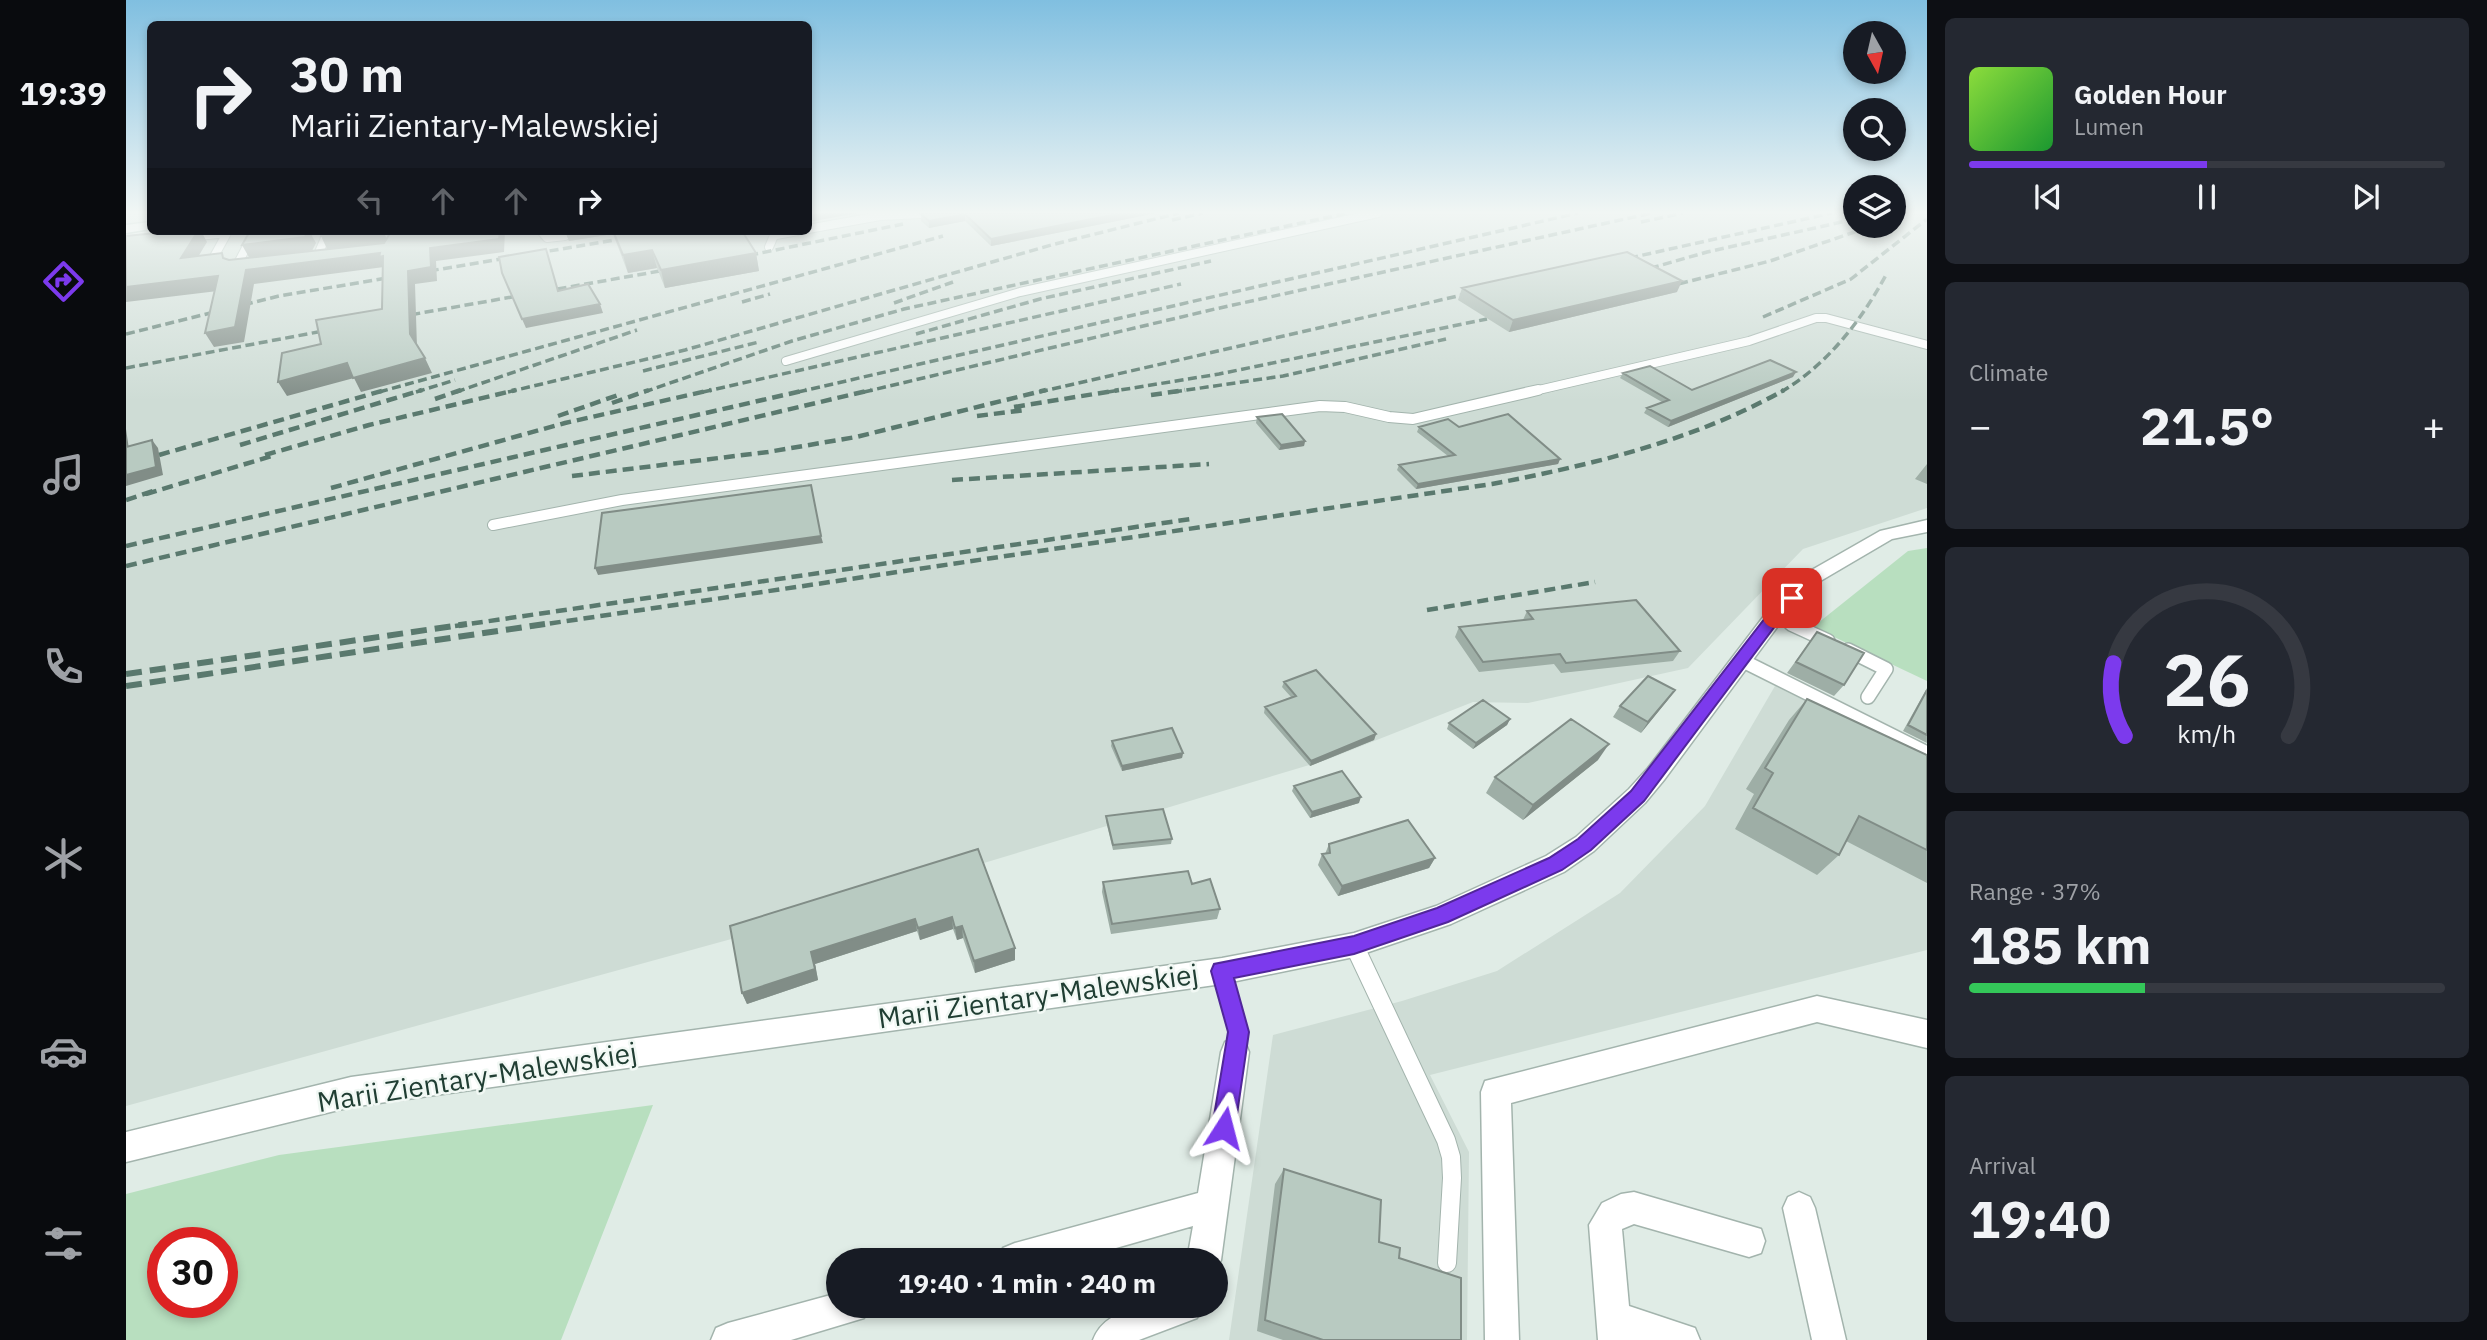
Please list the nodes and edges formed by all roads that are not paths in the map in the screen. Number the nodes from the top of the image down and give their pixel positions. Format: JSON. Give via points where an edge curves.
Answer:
{"nodes":[{"id":1,"x":1095,"y":276,"type":"edge"},
{"id":2,"x":1927,"y":345,"type":"edge"},
{"id":3,"x":786,"y":361,"type":"dead end"},
{"id":4,"x":493,"y":525,"type":"dead end"},
{"id":5,"x":1927,"y":526,"type":"edge"},
{"id":6,"x":1774,"y":617,"type":"junction"},
{"id":7,"x":1741,"y":660,"type":"junction"},
{"id":8,"x":1868,"y":697,"type":"dead end"},
{"id":9,"x":1927,"y":753,"type":"edge"},
{"id":10,"x":1354,"y":945,"type":"junction"},
{"id":11,"x":1222,"y":971,"type":"junction"},
{"id":12,"x":1927,"y":1034,"type":"edge"},
{"id":13,"x":1235,"y":1052,"type":"joint"},
{"id":14,"x":126,"y":1147,"type":"edge"},
{"id":15,"x":1212,"y":1205,"type":"junction"},
{"id":16,"x":1799,"y":1208,"type":"dead end"},
{"id":17,"x":1749,"y":1241,"type":"dead end"},
{"id":18,"x":1058,"y":1248,"type":"edge"},
{"id":19,"x":1206,"y":1248,"type":"edge"},
{"id":20,"x":1447,"y":1263,"type":"dead end"},
{"id":21,"x":826,"y":1313,"type":"edge"},
{"id":22,"x":1152,"y":1318,"type":"edge"},
{"id":23,"x":1614,"y":1329,"type":"edge"},
{"id":24,"x":728,"y":1340,"type":"edge"},
{"id":25,"x":1110,"y":1340,"type":"edge"},
{"id":26,"x":1502,"y":1340,"type":"edge"},
{"id":27,"x":1683,"y":1340,"type":"edge"},
{"id":28,"x":1829,"y":1340,"type":"edge"}],
"edges":[{"from":1,"to":3,"type":"lane","via":[[1020,292]]},
{"from":2,"to":4,"type":"lane","via":[[1816,318],[1749,341],[1413,419],[1339,404],[1320,406],[622,500]]},
{"from":5,"to":6,"type":"street","name":"Marii Zientary-Malewskiej","via":[[1885,536],[1848,554],[1810,579]]},
{"from":6,"to":7,"type":"street","name":"Marii Zientary-Malewskiej"},
{"from":6,"to":8,"type":"lane","via":[[1886,669]]},
{"from":7,"to":9,"type":"lane"},
{"from":7,"to":10,"type":"street","name":"Marii Zientary-Malewskiej","via":[[1656,774],[1585,844],[1555,864],[1441,916]]},
{"from":10,"to":11,"type":"street","name":"Marii Zientary-Malewskiej"},
{"from":10,"to":20,"type":"lane","via":[[1451,1157]]},
{"from":11,"to":13,"type":"lane","via":[[1238,1032]]},
{"from":11,"to":14,"type":"street","name":"Marii Zientary-Malewskiej","via":[[351,1093]]},
{"from":12,"to":26,"type":"street","via":[[1816,1009],[1496,1092]]},
{"from":13,"to":15,"type":"street"},
{"from":15,"to":18,"type":"street"},
{"from":15,"to":19,"type":"street"},
{"from":16,"to":28,"type":"street"},
{"from":17,"to":23,"type":"street","via":[[1634,1208],[1610,1216],[1605,1225]]},
{"from":21,"to":24,"type":"street"},
{"from":22,"to":25,"type":"street","via":[[1125,1328]]},
{"from":23,"to":27,"type":"street"}]}
